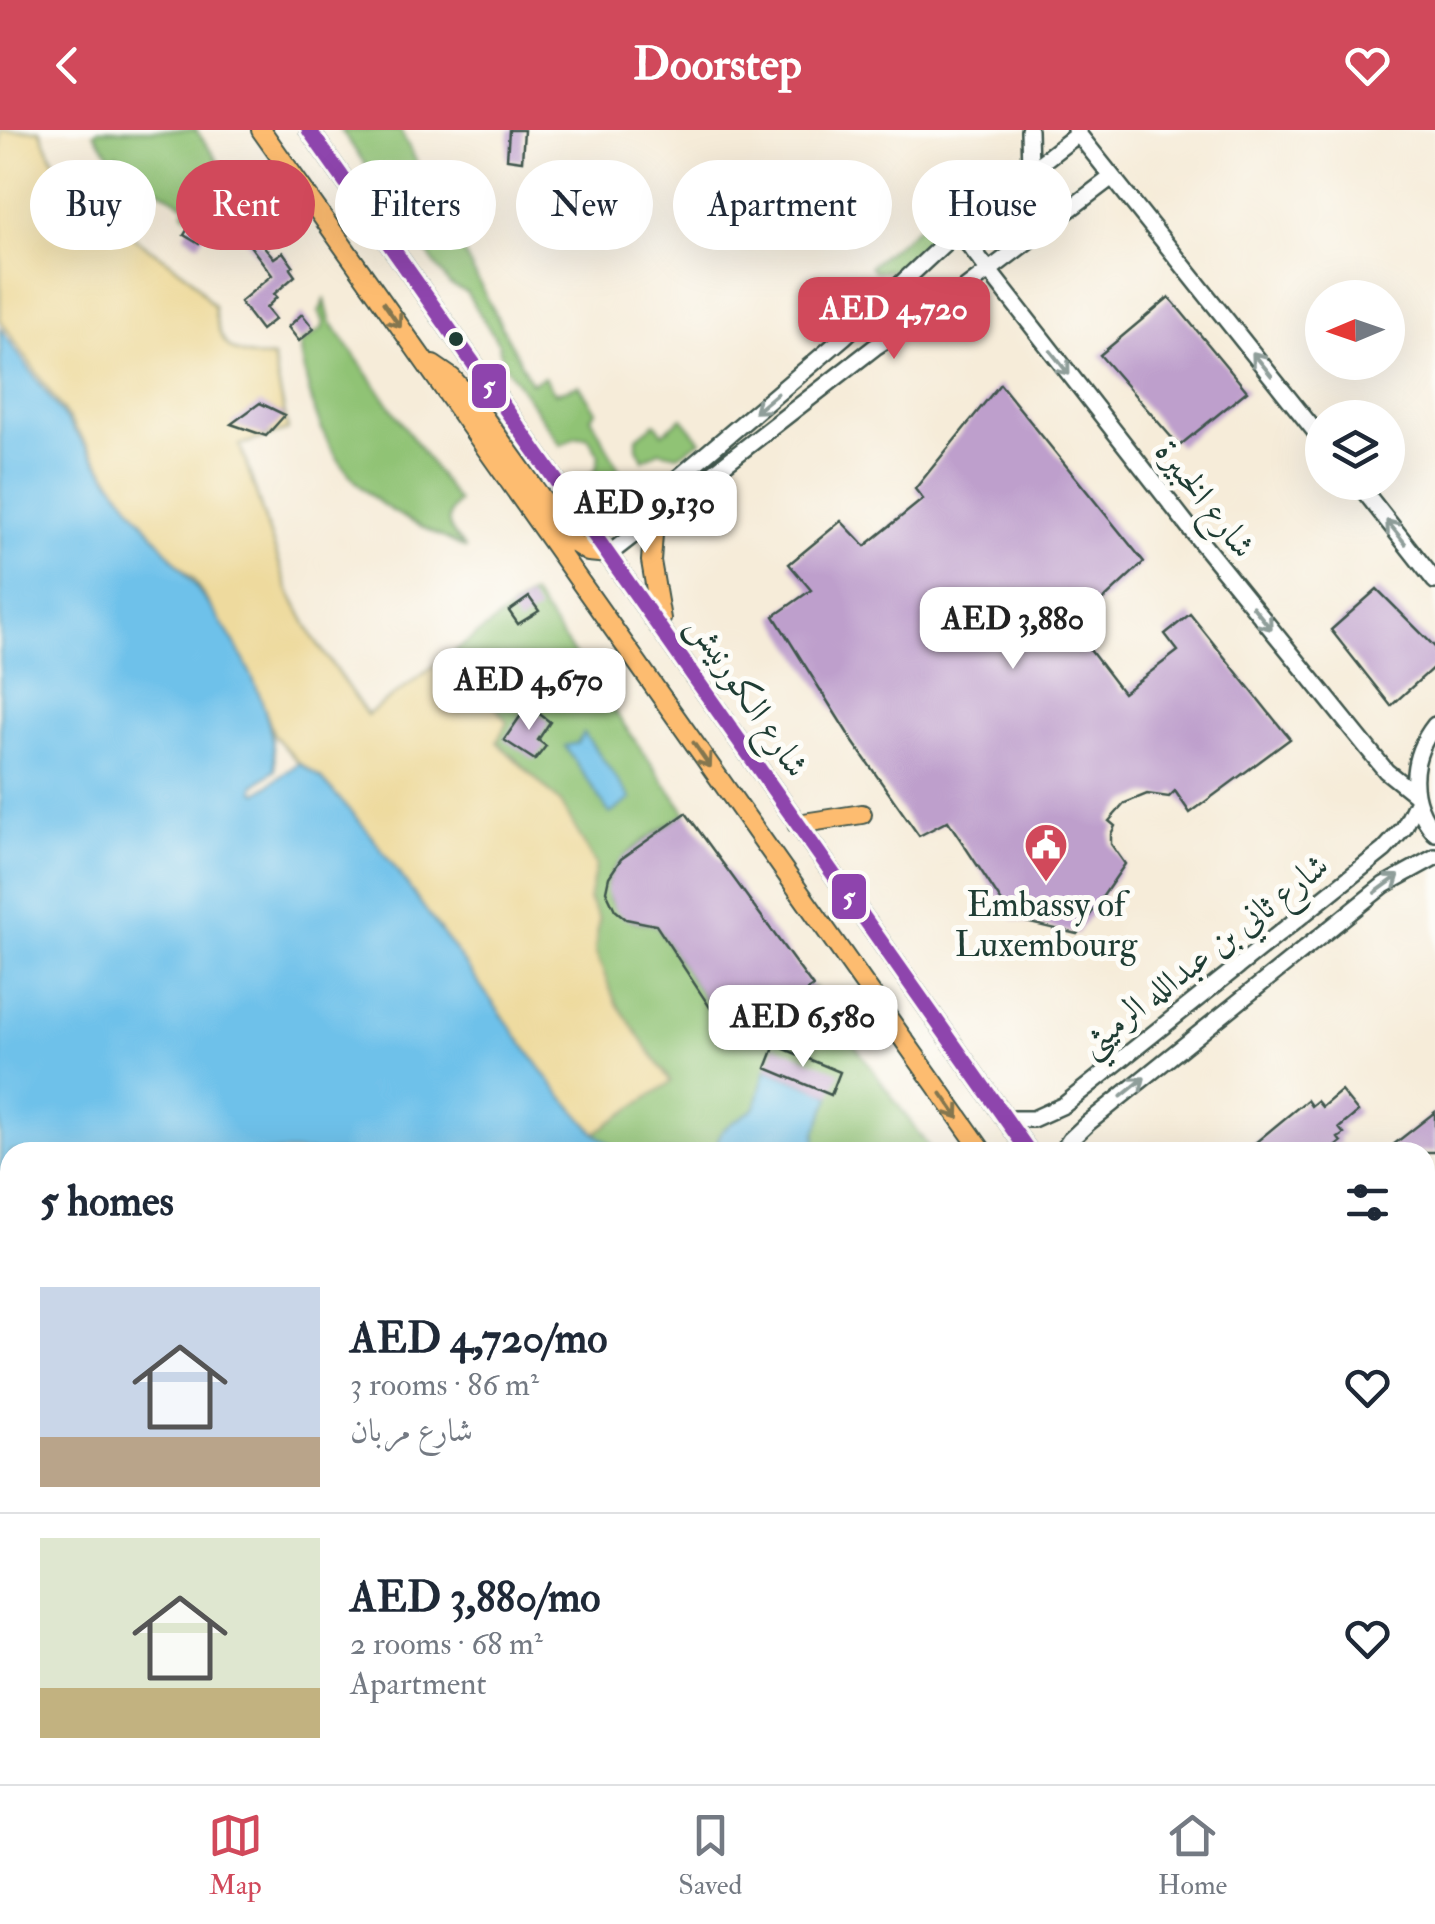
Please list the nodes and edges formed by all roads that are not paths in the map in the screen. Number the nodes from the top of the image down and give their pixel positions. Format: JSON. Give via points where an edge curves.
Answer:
{"nodes":[{"id":1,"x":261,"y":130,"type":"edge"},
{"id":2,"x":309,"y":130,"type":"edge"},
{"id":3,"x":1029,"y":130,"type":"edge"},
{"id":4,"x":1077,"y":132,"type":"edge"},
{"id":5,"x":1030,"y":160,"type":"edge"},
{"id":6,"x":1041,"y":160,"type":"edge"},
{"id":7,"x":1112,"y":177,"type":"junction"},
{"id":8,"x":937,"y":250,"type":"edge"},
{"id":9,"x":972,"y":250,"type":"edge"},
{"id":10,"x":988,"y":272,"type":"junction"},
{"id":11,"x":424,"y":360,"type":"junction"},
{"id":12,"x":1305,"y":419,"type":"edge"},
{"id":13,"x":1371,"y":500,"type":"edge"},
{"id":14,"x":578,"y":511,"type":"junction"},
{"id":15,"x":654,"y":521,"type":"junction"},
{"id":16,"x":609,"y":554,"type":"junction"},
{"id":17,"x":1435,"y":580,"type":"edge"},
{"id":18,"x":663,"y":629,"type":"junction"},
{"id":19,"x":1435,"y":725,"type":"edge"},
{"id":20,"x":1416,"y":798,"type":"junction"},
{"id":21,"x":862,"y":814,"type":"dead end"},
{"id":22,"x":797,"y":824,"type":"junction"},
{"id":23,"x":1435,"y":832,"type":"edge"},
{"id":24,"x":1435,"y":857,"type":"edge"},
{"id":25,"x":1006,"y":1119,"type":"junction"},
{"id":26,"x":975,"y":1142,"type":"edge"},
{"id":27,"x":1022,"y":1142,"type":"edge"},
{"id":28,"x":1069,"y":1142,"type":"edge"}],
"edges":[{"from":1,"to":11,"type":"main road","name":"شارع الكورنيش","one_way":true},
{"from":2,"to":14,"type":"main road","name":"شارع الكورنيش"},
{"from":3,"to":5,"type":"street"},
{"from":4,"to":6,"type":"street"},
{"from":4,"to":7,"type":"street"},
{"from":7,"to":10,"type":"street"},
{"from":12,"to":7,"type":"street","one_way":true},
{"from":8,"to":14,"type":"street","one_way":true,"via":[[652,500],[619,514]]},
{"from":9,"to":10,"type":"street","name":"شارع الخبيرة"},
{"from":10,"to":15,"type":"street","via":[[876,347]]},
{"from":10,"to":20,"type":"street","name":"شارع الخبيرة","one_way":true,"via":[[1386,771]]},
{"from":11,"to":16,"type":"main road","via":[[470,398],[574,542]]},
{"from":11,"to":26,"type":"main road","name":"شارع الكورنيش","one_way":true},
{"from":17,"to":13,"type":"street","one_way":true},
{"from":14,"to":16,"type":"main road","name":"شارع الكورنيش"},
{"from":15,"to":16,"type":"street"},
{"from":15,"to":18,"type":"main road","via":[[651,561]]},
{"from":16,"to":18,"type":"main road","name":"شارع الكورنيش"},
{"from":18,"to":22,"type":"main road","name":"شارع الكورنيش"},
{"from":19,"to":20,"type":"street","via":[[1419,751]]},
{"from":20,"to":23,"type":"street","name":"شارع الخبيرة"},
{"from":20,"to":25,"type":"street","name":"شارع ثاني بن عبدالله الرميثي","via":[[1404,828],[1384,850],[1064,1105],[1034,1119]]},
{"from":21,"to":22,"type":"main road"},
{"from":22,"to":25,"type":"main road","name":"شارع الكورنيش"},
{"from":28,"to":24,"type":"street","name":"شارع ثاني بن عبدالله الرميثي","one_way":true,"via":[[1384,884]]},
{"from":25,"to":27,"type":"main road","name":"شارع الكورنيش"}]}
